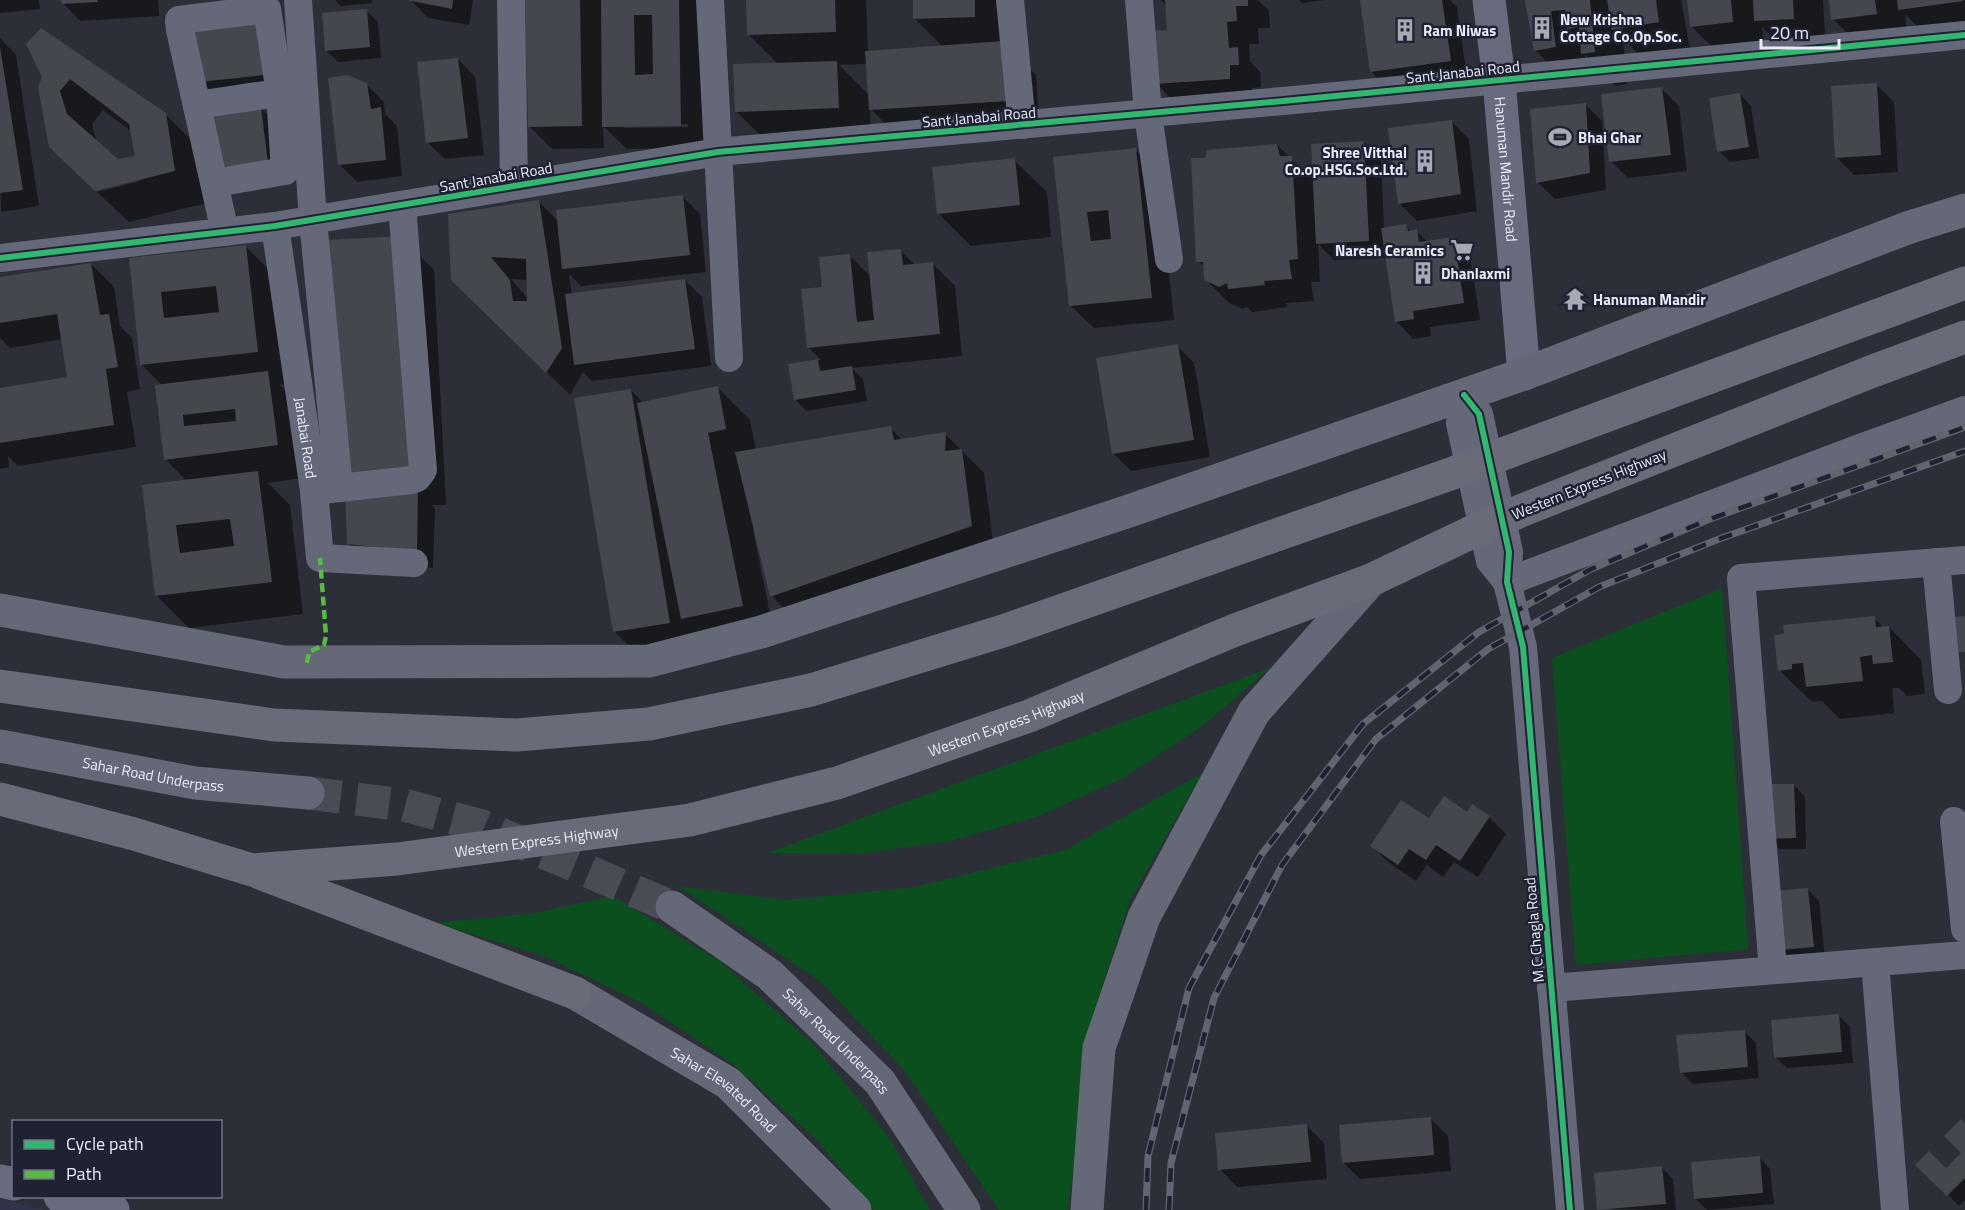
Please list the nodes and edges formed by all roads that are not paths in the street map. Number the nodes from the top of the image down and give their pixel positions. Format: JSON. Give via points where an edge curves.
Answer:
{"nodes":[{"id":1,"x":298,"y":0,"type":"edge"},
{"id":2,"x":511,"y":0,"type":"edge"},
{"id":3,"x":710,"y":0,"type":"edge"},
{"id":4,"x":1010,"y":0,"type":"edge"},
{"id":5,"x":1139,"y":0,"type":"edge"},
{"id":6,"x":1489,"y":0,"type":"edge"},
{"id":7,"x":1965,"y":35,"type":"edge"},
{"id":8,"x":1498,"y":80,"type":"junction"},
{"id":9,"x":292,"y":91,"type":"junction"},
{"id":10,"x":196,"y":105,"type":"junction"},
{"id":11,"x":1148,"y":114,"type":"junction"},
{"id":12,"x":1022,"y":125,"type":"junction"},
{"id":13,"x":718,"y":152,"type":"junction"},
{"id":14,"x":215,"y":183,"type":"junction"},
{"id":15,"x":514,"y":186,"type":"junction"},
{"id":16,"x":402,"y":205,"type":"junction"},
{"id":17,"x":1965,"y":210,"type":"edge"},
{"id":18,"x":313,"y":220,"type":"junction"},
{"id":19,"x":275,"y":226,"type":"junction"},
{"id":20,"x":225,"y":232,"type":"junction"},
{"id":21,"x":0,"y":258,"type":"edge"},
{"id":22,"x":1169,"y":259,"type":"dead end"},
{"id":23,"x":1965,"y":283,"type":"edge"},
{"id":24,"x":1965,"y":337,"type":"edge"},
{"id":25,"x":729,"y":358,"type":"dead end"},
{"id":26,"x":1524,"y":374,"type":"junction"},
{"id":27,"x":1464,"y":395,"type":"junction"},
{"id":28,"x":1965,"y":410,"type":"edge"},
{"id":29,"x":327,"y":489,"type":"junction"},
{"id":30,"x":1965,"y":560,"type":"edge"},
{"id":31,"x":1935,"y":562,"type":"junction"},
{"id":32,"x":414,"y":563,"type":"dead end"},
{"id":33,"x":1371,"y":580,"type":"junction"},
{"id":34,"x":1507,"y":582,"type":"junction"},
{"id":35,"x":0,"y":610,"type":"edge"},
{"id":36,"x":0,"y":686,"type":"edge"},
{"id":37,"x":1948,"y":690,"type":"dead end"},
{"id":38,"x":0,"y":746,"type":"edge"},
{"id":39,"x":308,"y":793,"type":"tunnel mouth"},
{"id":40,"x":0,"y":799,"type":"edge"},
{"id":41,"x":1954,"y":821,"type":"dead end"},
{"id":42,"x":252,"y":870,"type":"junction"},
{"id":43,"x":1962,"y":870,"type":"edge"},
{"id":44,"x":672,"y":907,"type":"tunnel mouth"},
{"id":45,"x":1965,"y":929,"type":"edge"},
{"id":46,"x":1965,"y":955,"type":"edge"},
{"id":47,"x":1875,"y":962,"type":"junction"},
{"id":48,"x":1773,"y":970,"type":"junction"},
{"id":49,"x":1551,"y":988,"type":"junction"},
{"id":50,"x":575,"y":993,"type":"joint"},
{"id":51,"x":64,"y":1198,"type":"edge"},
{"id":52,"x":113,"y":1210,"type":"edge"},
{"id":53,"x":855,"y":1210,"type":"edge"},
{"id":54,"x":964,"y":1210,"type":"edge"},
{"id":55,"x":1087,"y":1210,"type":"edge"},
{"id":56,"x":1570,"y":1210,"type":"edge"},
{"id":57,"x":1895,"y":1210,"type":"edge"}],
"edges":[{"from":1,"to":9,"type":"street"},
{"from":2,"to":15,"type":"street"},
{"from":3,"to":13,"type":"street"},
{"from":4,"to":12,"type":"street"},
{"from":5,"to":11,"type":"street"},
{"from":6,"to":8,"type":"street","name":"Hanuman Mandir Road"},
{"from":7,"to":8,"type":"street","name":"Sant Janabai Road"},
{"from":8,"to":11,"type":"street","name":"Sant Janabai Road"},
{"from":8,"to":26,"type":"street","name":"Hanuman Mandir Road"},
{"from":9,"to":10,"type":"street"},
{"from":9,"to":10,"type":"street","via":[[267,9],[179,20]]},
{"from":9,"to":14,"type":"street","via":[[285,171]]},
{"from":9,"to":18,"type":"street"},
{"from":10,"to":14,"type":"street"},
{"from":11,"to":12,"type":"street","name":"Sant Janabai Road"},
{"from":11,"to":22,"type":"street"},
{"from":12,"to":13,"type":"street","name":"Sant Janabai Road"},
{"from":13,"to":15,"type":"street","name":"Sant Janabai Road"},
{"from":13,"to":25,"type":"street"},
{"from":14,"to":20,"type":"street"},
{"from":15,"to":16,"type":"street","name":"Sant Janabai Road"},
{"from":16,"to":18,"type":"street","name":"Sant Janabai Road"},
{"from":16,"to":29,"type":"street","via":[[423,470],[412,480]]},
{"from":17,"to":26,"type":"main road"},
{"from":18,"to":19,"type":"street","name":"Sant Janabai Road"},
{"from":18,"to":29,"type":"street"},
{"from":19,"to":20,"type":"street","name":"Sant Janabai Road"},
{"from":19,"to":29,"type":"street","name":"Janabai Road"},
{"from":20,"to":21,"type":"street","name":"Sant Janabai Road"},
{"from":23,"to":36,"type":"highway","bridge":true,"via":[[1456,472],[1003,631],[812,690],[649,724],[517,735],[274,725]]},
{"from":24,"to":33,"type":"highway","name":"Western Express Highway","bridge":true,"via":[[1523,510]]},
{"from":26,"to":27,"type":"main road"},
{"from":27,"to":34,"type":"street","name":"M C Chagla Road","via":[[1479,414],[1509,552]]},
{"from":27,"to":35,"type":"main road","via":[[762,632],[649,661],[284,662]]},
{"from":28,"to":34,"type":"street"},
{"from":29,"to":32,"type":"street","name":"Janabai Road","via":[[320,558]]},
{"from":30,"to":31,"type":"street"},
{"from":31,"to":37,"type":"street"},
{"from":31,"to":48,"type":"street","via":[[1741,578]]},
{"from":33,"to":42,"type":"highway","name":"Western Express Highway","via":[[1235,630],[1029,716],[837,783],[690,820],[632,829],[397,859]]},
{"from":33,"to":55,"type":"main road","via":[[1254,712],[1144,917],[1099,1048]]},
{"from":34,"to":49,"type":"street","name":"M C Chagla Road","via":[[1524,647]]},
{"from":38,"to":39,"type":"main road","name":"Sahar Road Underpass","via":[[195,783]]},
{"from":40,"to":42,"type":"highway","name":"Western Express Highway"},
{"from":41,"to":43,"type":"street"},
{"from":42,"to":50,"type":"highway"},
{"from":43,"to":45,"type":"street"},
{"from":44,"to":54,"type":"main road","name":"Sahar Road Underpass","via":[[770,975],[880,1082]]},
{"from":46,"to":47,"type":"street"},
{"from":47,"to":48,"type":"street"},
{"from":47,"to":57,"type":"street"},
{"from":48,"to":49,"type":"street"},
{"from":49,"to":56,"type":"street","name":"M C Chagla Road"},
{"from":50,"to":53,"type":"main road","name":"Sahar Elevated Road","via":[[728,1083]]},
{"from":51,"to":52,"type":"street"}]}
